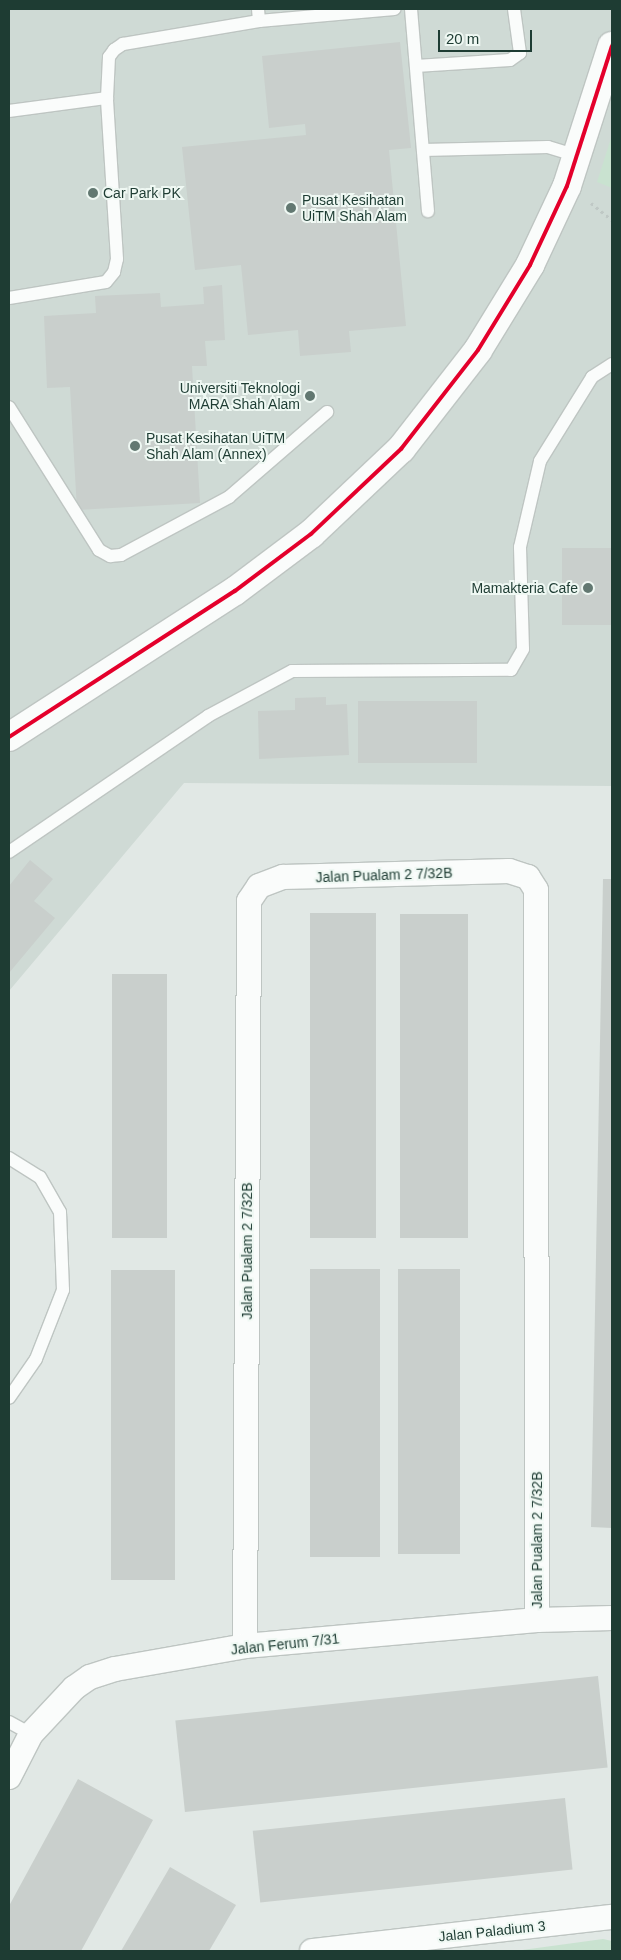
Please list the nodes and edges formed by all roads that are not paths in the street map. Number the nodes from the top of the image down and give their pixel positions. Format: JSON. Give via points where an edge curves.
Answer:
{"nodes":[{"id":1,"x":394,"y":9,"type":"edge"},
{"id":2,"x":412,"y":9,"type":"edge"},
{"id":3,"x":514,"y":9,"type":"edge"},
{"id":4,"x":259,"y":15,"type":"edge"},
{"id":5,"x":612,"y":46,"type":"edge"},
{"id":6,"x":416,"y":66,"type":"junction"},
{"id":7,"x":107,"y":98,"type":"junction"},
{"id":8,"x":9,"y":111,"type":"edge"},
{"id":9,"x":423,"y":150,"type":"junction"},
{"id":10,"x":578,"y":156,"type":"junction"},
{"id":11,"x":428,"y":211,"type":"dead end"},
{"id":12,"x":9,"y":298,"type":"edge"},
{"id":13,"x":612,"y":364,"type":"edge"},
{"id":14,"x":9,"y":407,"type":"edge"},
{"id":15,"x":327,"y":412,"type":"dead end"},
{"id":16,"x":9,"y":737,"type":"edge"},
{"id":17,"x":9,"y":852,"type":"edge"},
{"id":18,"x":9,"y":1158,"type":"edge"},
{"id":19,"x":9,"y":1398,"type":"edge"},
{"id":20,"x":612,"y":1618,"type":"edge"},
{"id":21,"x":537,"y":1620,"type":"junction"},
{"id":22,"x":245,"y":1646,"type":"junction"},
{"id":23,"x":9,"y":1722,"type":"edge"},
{"id":24,"x":31,"y":1734,"type":"junction"},
{"id":25,"x":9,"y":1777,"type":"edge"},
{"id":26,"x":612,"y":1917,"type":"edge"},
{"id":27,"x":312,"y":1951,"type":"edge"}],
"edges":[{"from":1,"to":4,"type":"lane"},
{"from":2,"to":6,"type":"lane"},
{"from":3,"to":6,"type":"lane","via":[[520,53],[510,60]]},
{"from":4,"to":7,"type":"lane","via":[[123,44],[108,57]]},
{"from":5,"to":10,"type":"street"},
{"from":6,"to":9,"type":"lane"},
{"from":7,"to":8,"type":"lane"},
{"from":7,"to":12,"type":"lane","via":[[117,259],[114,272],[106,282]]},
{"from":9,"to":10,"type":"lane","via":[[548,147]]},
{"from":9,"to":11,"type":"lane"},
{"from":10,"to":16,"type":"street","via":[[530,265],[478,350],[401,449],[311,534],[235,590]]},
{"from":13,"to":17,"type":"lane","via":[[592,377],[540,461],[520,547],[523,648],[511,670],[292,671],[208,716]]},
{"from":14,"to":15,"type":"lane","via":[[99,550],[110,556],[121,555],[229,497]]},
{"from":18,"to":19,"type":"lane","via":[[40,1177],[60,1212],[63,1290],[36,1359]]},
{"from":20,"to":21,"type":"street","name":"Jalan Ferum 7/31"},
{"from":21,"to":22,"type":"street","name":"Jalan Ferum 7/31"},
{"from":21,"to":22,"type":"street","name":"Jalan Pualam 2 7/32B","via":[[536,890],[528,877],[509,871],[283,878],[259,886],[249,900]]},
{"from":22,"to":24,"type":"street","name":"Jalan Ferum 7/31","via":[[90,1677],[74,1688]]},
{"from":23,"to":24,"type":"lane"},
{"from":24,"to":25,"type":"street","name":"Jalan Ferum 7/31"},
{"from":26,"to":27,"type":"street","name":"Jalan Paladium 3"}]}
